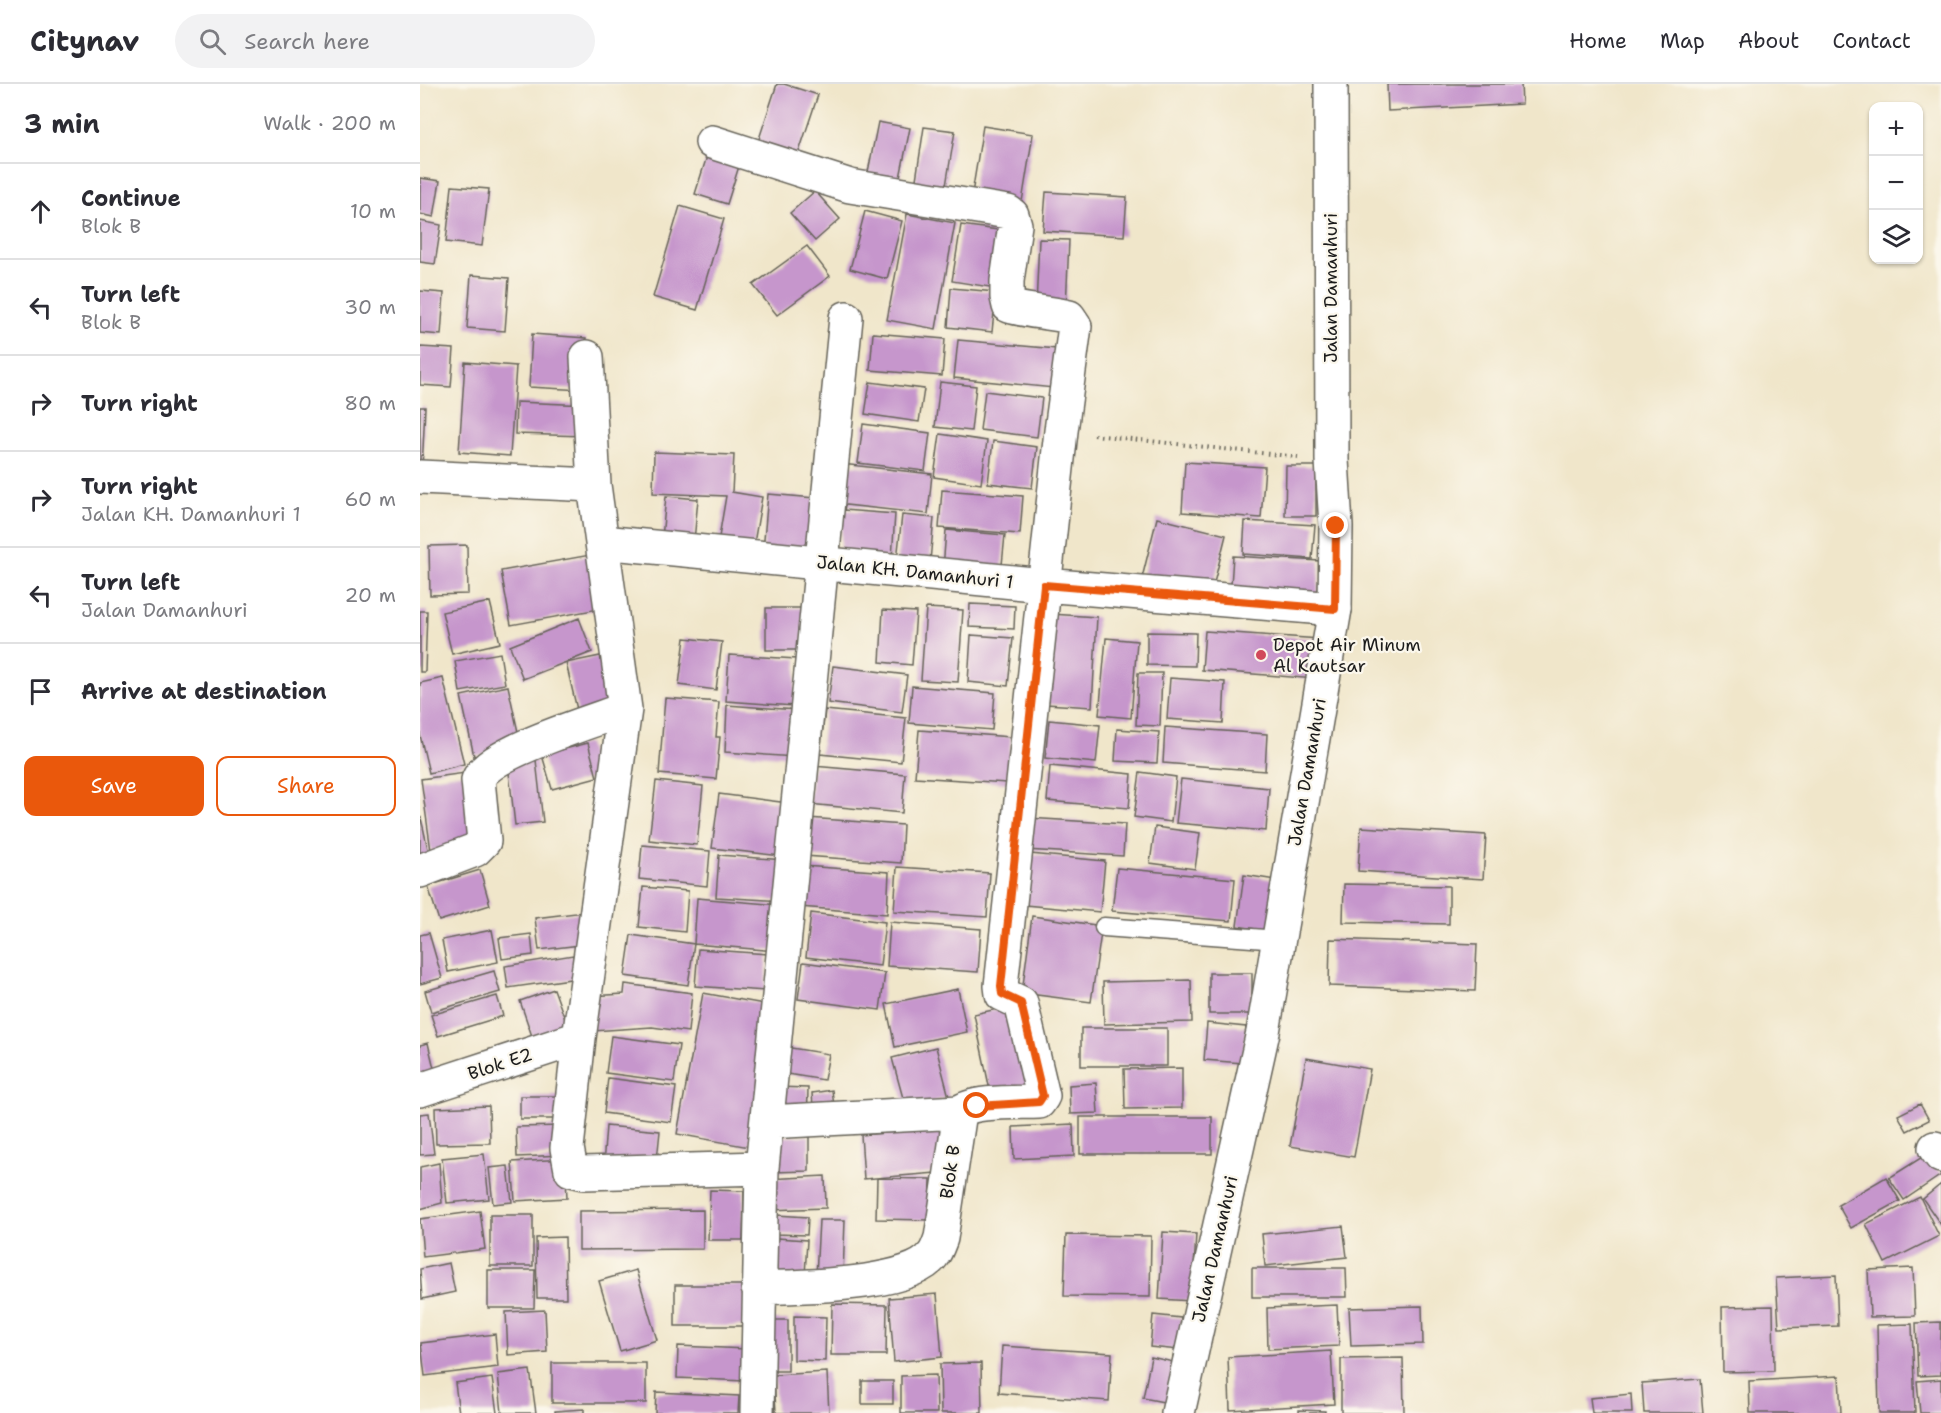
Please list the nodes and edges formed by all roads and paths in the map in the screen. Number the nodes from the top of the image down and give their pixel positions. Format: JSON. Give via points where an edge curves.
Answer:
{"nodes":[{"id":1,"x":1331,"y":84,"type":"edge"},
{"id":2,"x":711,"y":142,"type":"dead end"},
{"id":3,"x":846,"y":318,"type":"dead end"},
{"id":4,"x":587,"y":357,"type":"dead end"},
{"id":5,"x":1061,"y":431,"type":"junction"},
{"id":6,"x":1332,"y":460,"type":"junction"},
{"id":7,"x":420,"y":477,"type":"edge"},
{"id":8,"x":594,"y":485,"type":"junction"},
{"id":9,"x":602,"y":542,"type":"junction"},
{"id":10,"x":824,"y":562,"type":"junction"},
{"id":11,"x":1044,"y":585,"type":"junction"},
{"id":12,"x":1335,"y":609,"type":"junction"},
{"id":13,"x":625,"y":709,"type":"junction"},
{"id":14,"x":420,"y":871,"type":"edge"},
{"id":15,"x":1104,"y":927,"type":"dead end"},
{"id":16,"x":1279,"y":940,"type":"junction"},
{"id":17,"x":579,"y":1038,"type":"junction"},
{"id":18,"x":420,"y":1090,"type":"edge"},
{"id":19,"x":960,"y":1112,"type":"junction"},
{"id":20,"x":767,"y":1122,"type":"junction"},
{"id":21,"x":762,"y":1168,"type":"junction"},
{"id":22,"x":758,"y":1288,"type":"junction"},
{"id":23,"x":757,"y":1413,"type":"edge"},
{"id":24,"x":1178,"y":1413,"type":"edge"}],
"edges":[{"from":1,"to":6,"type":"street","name":"Jalan Damanhuri"},
{"from":2,"to":5,"type":"street","via":[[850,186],[1008,212],[1015,225],[1007,281],[1009,306],[1069,317],[1075,326]]},
{"from":3,"to":10,"type":"street"},
{"from":4,"to":8,"type":"street"},
{"from":5,"to":6,"type":"path"},
{"from":5,"to":11,"type":"street"},
{"from":6,"to":12,"type":"street","name":"Jalan Damanhuri"},
{"from":7,"to":8,"type":"street"},
{"from":8,"to":9,"type":"street"},
{"from":9,"to":10,"type":"street","name":"Jalan KH. Damanhuri 1"},
{"from":9,"to":13,"type":"street"},
{"from":10,"to":11,"type":"street","name":"Jalan KH. Damanhuri 1"},
{"from":10,"to":20,"type":"street"},
{"from":11,"to":12,"type":"street","name":"Jalan KH. Damanhuri 1"},
{"from":11,"to":19,"type":"street","via":[[1002,994],[1021,1003],[1043,1096],[1039,1102],[977,1106]]},
{"from":12,"to":16,"type":"street","name":"Jalan Damanhuri"},
{"from":13,"to":14,"type":"street","via":[[509,753],[480,773],[484,841],[476,850]]},
{"from":13,"to":17,"type":"street"},
{"from":15,"to":16,"type":"lane"},
{"from":16,"to":24,"type":"street","name":"Jalan Damanhuri","via":[[1263,1032]]},
{"from":17,"to":18,"type":"street","name":"Blok E2"},
{"from":17,"to":21,"type":"street","via":[[567,1148],[571,1170],[584,1173]]},
{"from":19,"to":20,"type":"street"},
{"from":19,"to":22,"type":"street","name":"Blok B","via":[[941,1238],[933,1256],[896,1276],[869,1281]]},
{"from":20,"to":21,"type":"street"},
{"from":21,"to":22,"type":"street"},
{"from":22,"to":23,"type":"street"}]}
